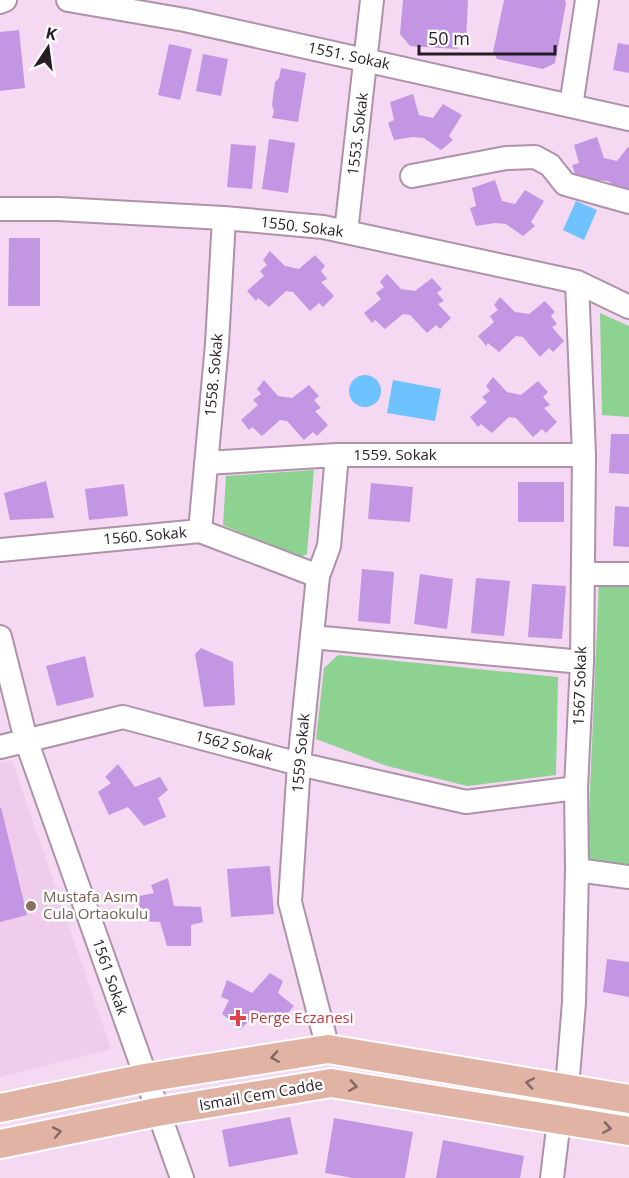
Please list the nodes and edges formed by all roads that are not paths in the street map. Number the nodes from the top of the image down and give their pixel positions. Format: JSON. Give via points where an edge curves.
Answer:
{"nodes":[{"id":1,"x":5,"y":0,"type":"edge"},
{"id":2,"x":69,"y":0,"type":"edge"},
{"id":3,"x":372,"y":0,"type":"edge"},
{"id":4,"x":587,"y":0,"type":"edge"},
{"id":5,"x":0,"y":2,"type":"edge"},
{"id":6,"x":151,"y":7,"type":"edge"},
{"id":7,"x":367,"y":59,"type":"junction"},
{"id":8,"x":571,"y":106,"type":"junction"},
{"id":9,"x":629,"y":119,"type":"edge"},
{"id":10,"x":412,"y":176,"type":"dead end"},
{"id":11,"x":629,"y":202,"type":"edge"},
{"id":12,"x":0,"y":209,"type":"edge"},
{"id":13,"x":224,"y":218,"type":"junction"},
{"id":14,"x":346,"y":232,"type":"junction"},
{"id":15,"x":577,"y":282,"type":"junction"},
{"id":16,"x":629,"y":307,"type":"edge"},
{"id":17,"x":337,"y":455,"type":"junction"},
{"id":18,"x":584,"y":456,"type":"junction"},
{"id":19,"x":206,"y":463,"type":"junction"},
{"id":20,"x":200,"y":531,"type":"junction"},
{"id":21,"x":0,"y":550,"type":"edge"},
{"id":22,"x":583,"y":574,"type":"junction"},
{"id":23,"x":629,"y":574,"type":"edge"},
{"id":24,"x":318,"y":576,"type":"junction"},
{"id":25,"x":0,"y":637,"type":"edge"},
{"id":26,"x":312,"y":637,"type":"junction"},
{"id":27,"x":582,"y":662,"type":"junction"},
{"id":28,"x":26,"y":740,"type":"junction"},
{"id":29,"x":0,"y":747,"type":"edge"},
{"id":30,"x":299,"y":764,"type":"junction"},
{"id":31,"x":576,"y":788,"type":"junction"},
{"id":32,"x":578,"y":870,"type":"junction"},
{"id":33,"x":629,"y":877,"type":"edge"},
{"id":34,"x":328,"y":1049,"type":"junction"},
{"id":35,"x":145,"y":1078,"type":"junction"},
{"id":36,"x":567,"y":1089,"type":"junction"},
{"id":37,"x":629,"y":1099,"type":"edge"},
{"id":38,"x":0,"y":1108,"type":"edge"},
{"id":39,"x":157,"y":1112,"type":"junction"},
{"id":40,"x":560,"y":1120,"type":"junction"},
{"id":41,"x":629,"y":1131,"type":"edge"},
{"id":42,"x":0,"y":1144,"type":"edge"},
{"id":43,"x":182,"y":1178,"type":"edge"},
{"id":44,"x":552,"y":1178,"type":"edge"}],
"edges":[{"from":1,"to":5,"type":"street"},
{"from":2,"to":6,"type":"street","name":"1551. Sokak"},
{"from":3,"to":7,"type":"street","name":"1553. Sokak"},
{"from":4,"to":8,"type":"street"},
{"from":6,"to":7,"type":"street","name":"1551. Sokak","via":[[185,20]]},
{"from":7,"to":8,"type":"street","name":"1551. Sokak"},
{"from":7,"to":14,"type":"street","name":"1553. Sokak"},
{"from":8,"to":9,"type":"street","name":"1551. Sokak"},
{"from":10,"to":11,"type":"street","via":[[506,158],[535,157],[550,165],[565,184]]},
{"from":12,"to":13,"type":"street","name":"1550. Sokak"},
{"from":13,"to":14,"type":"street","name":"1550. Sokak"},
{"from":13,"to":19,"type":"street","name":"1558. Sokak"},
{"from":14,"to":15,"type":"street","name":"1550. Sokak"},
{"from":15,"to":16,"type":"street","name":"1550. Sokak"},
{"from":15,"to":18,"type":"street","name":"1567 Sokak"},
{"from":17,"to":18,"type":"street","name":"1559. Sokak"},
{"from":17,"to":19,"type":"street","name":"1559. Sokak"},
{"from":17,"to":24,"type":"street","name":"1559 Sokak","via":[[329,546]]},
{"from":18,"to":22,"type":"street","name":"1567 Sokak"},
{"from":19,"to":20,"type":"street","name":"1558. Sokak"},
{"from":20,"to":21,"type":"street","name":"1560. Sokak"},
{"from":20,"to":24,"type":"street","name":"1560. Sokak"},
{"from":22,"to":23,"type":"street"},
{"from":22,"to":27,"type":"street","name":"1567 Sokak"},
{"from":24,"to":26,"type":"street","name":"1559 Sokak"},
{"from":25,"to":28,"type":"street","name":"1561 Sokak"},
{"from":26,"to":27,"type":"street"},
{"from":26,"to":30,"type":"street","name":"1559 Sokak"},
{"from":27,"to":31,"type":"street","name":"1567 Sokak"},
{"from":28,"to":29,"type":"street","name":"1562 Sokak"},
{"from":28,"to":30,"type":"street","name":"1562 Sokak","via":[[123,717]]},
{"from":28,"to":35,"type":"street","name":"1561 Sokak"},
{"from":30,"to":31,"type":"street","name":"1562 Sokak","via":[[466,802]]},
{"from":30,"to":34,"type":"street","name":"1559 Sokak","via":[[290,902]]},
{"from":31,"to":32,"type":"street","name":"1567 Sokak"},
{"from":32,"to":33,"type":"street"},
{"from":32,"to":36,"type":"street","name":"1567 Sokak"},
{"from":34,"to":35,"type":"main road","one_way":true},
{"from":36,"to":34,"type":"main road","one_way":true},
{"from":35,"to":38,"type":"main road"},
{"from":35,"to":39,"type":"street","name":"1561 Sokak"},
{"from":36,"to":37,"type":"main road"},
{"from":39,"to":40,"type":"main road","name":"Ismail Cem Cadde","one_way":true,"via":[[331,1083]]},
{"from":42,"to":39,"type":"main road","name":"Ismail Cem Cadde","one_way":true},
{"from":39,"to":43,"type":"street","name":"1561 Sokak"},
{"from":40,"to":41,"type":"main road","name":"Ismail Cem Cadde","one_way":true},
{"from":40,"to":44,"type":"street"}]}
